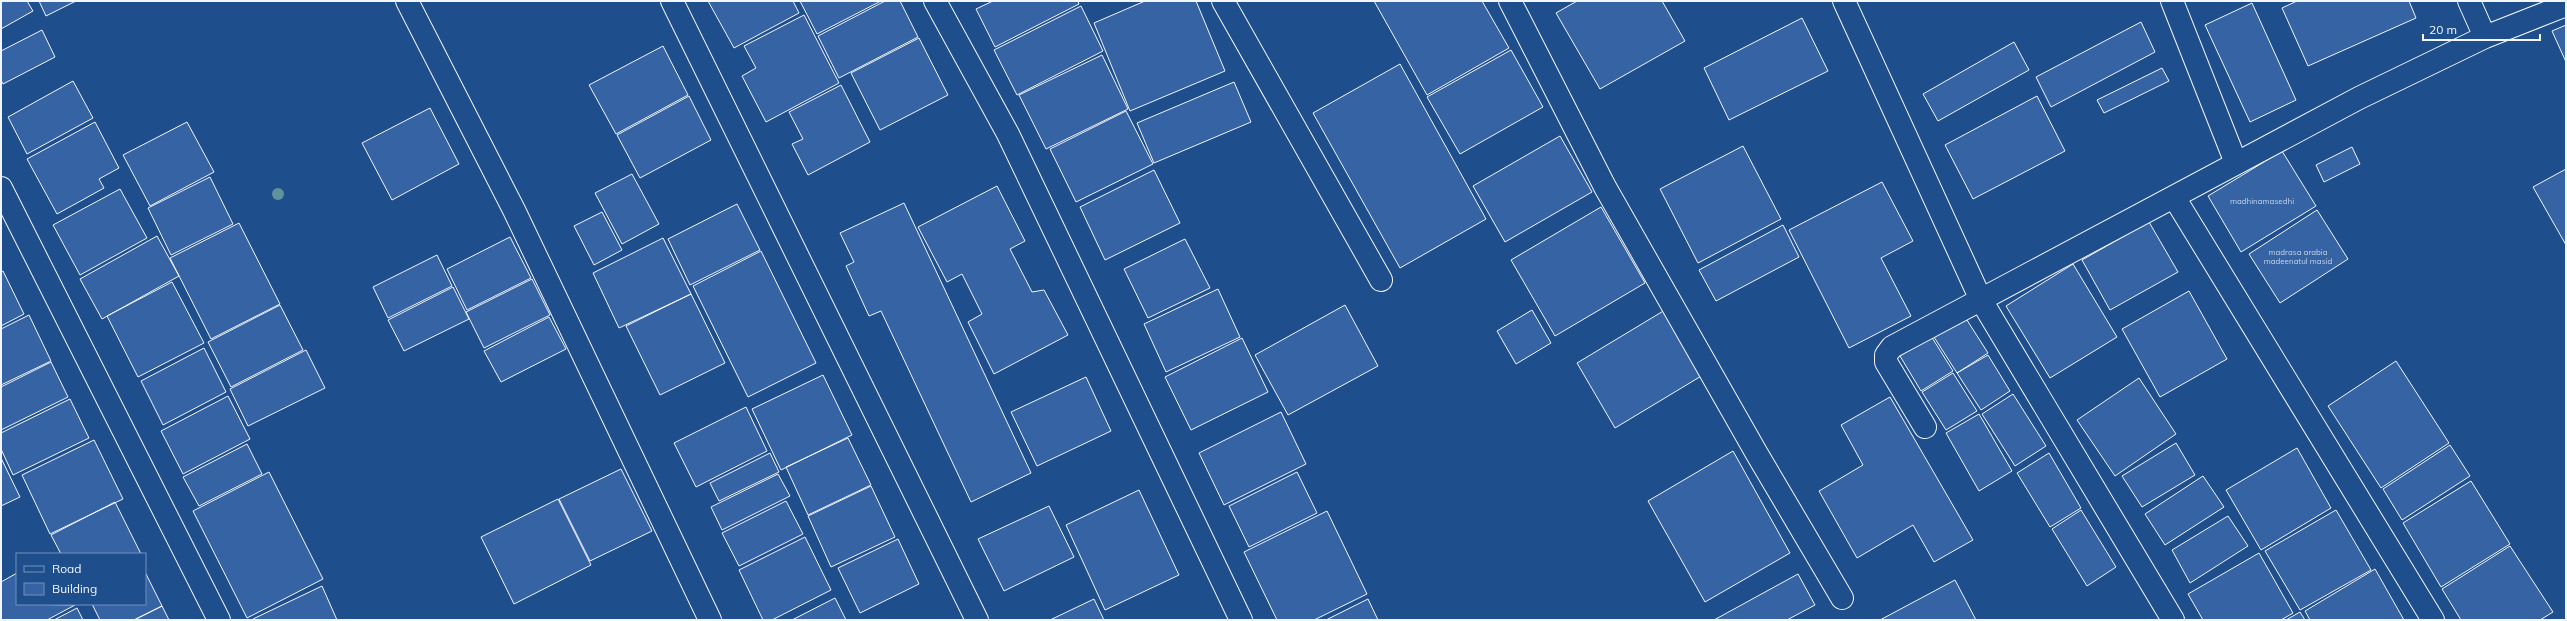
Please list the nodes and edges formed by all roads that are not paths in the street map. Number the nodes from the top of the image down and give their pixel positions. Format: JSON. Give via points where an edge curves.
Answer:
{"nodes":[{"id":1,"x":407,"y":1,"type":"edge"},
{"id":2,"x":672,"y":1,"type":"edge"},
{"id":3,"x":935,"y":1,"type":"edge"},
{"id":4,"x":1223,"y":1,"type":"edge"},
{"id":5,"x":1510,"y":1,"type":"edge"},
{"id":6,"x":1844,"y":1,"type":"edge"},
{"id":7,"x":2172,"y":1,"type":"edge"},
{"id":8,"x":2469,"y":1,"type":"edge"},
{"id":9,"x":2566,"y":5,"type":"edge"},
{"id":10,"x":2485,"y":37,"type":"junction"},
{"id":11,"x":2236,"y":163,"type":"junction"},
{"id":12,"x":1,"y":188,"type":"edge"},
{"id":13,"x":2174,"y":197,"type":"junction"},
{"id":14,"x":1381,"y":280,"type":"dead end"},
{"id":15,"x":1981,"y":300,"type":"junction"},
{"id":16,"x":1925,"y":427,"type":"dead end"},
{"id":17,"x":1842,"y":598,"type":"dead end"},
{"id":18,"x":219,"y":620,"type":"edge"},
{"id":19,"x":710,"y":620,"type":"edge"},
{"id":20,"x":977,"y":620,"type":"edge"},
{"id":21,"x":1241,"y":620,"type":"edge"},
{"id":22,"x":2173,"y":620,"type":"edge"},
{"id":23,"x":2433,"y":620,"type":"edge"}],
"edges":[{"from":1,"to":19,"type":"street","via":[[514,210]]},
{"from":2,"to":20,"type":"street"},
{"from":3,"to":21,"type":"street","via":[[1008,134]]},
{"from":4,"to":14,"type":"street"},
{"from":5,"to":17,"type":"street","via":[[1605,187],[1756,454]]},
{"from":6,"to":15,"type":"street"},
{"from":7,"to":11,"type":"street"},
{"from":8,"to":10,"type":"street"},
{"from":9,"to":10,"type":"street"},
{"from":10,"to":11,"type":"street","via":[[2359,98]]},
{"from":11,"to":13,"type":"street"},
{"from":12,"to":18,"type":"street"},
{"from":13,"to":15,"type":"street"},
{"from":13,"to":23,"type":"street"},
{"from":15,"to":16,"type":"street","via":[[1892,347],[1886,355],[1886,362]]},
{"from":15,"to":22,"type":"street"}]}
